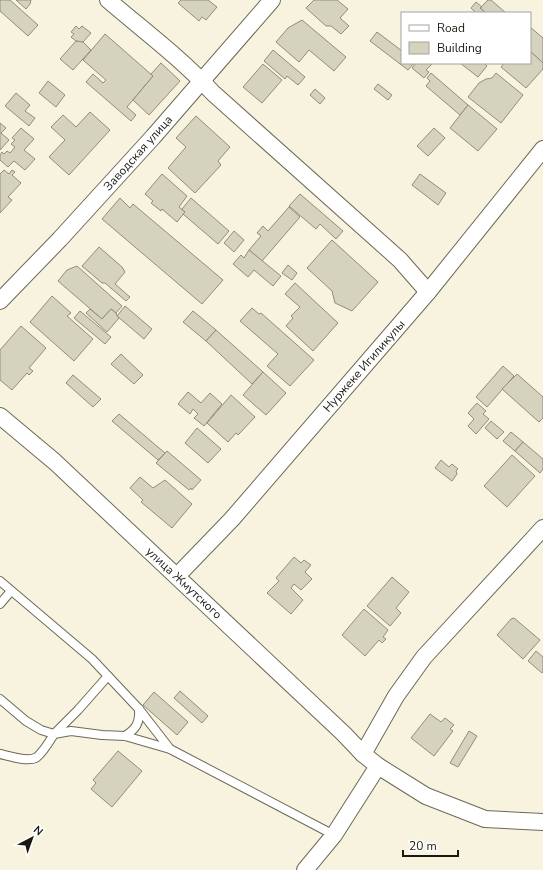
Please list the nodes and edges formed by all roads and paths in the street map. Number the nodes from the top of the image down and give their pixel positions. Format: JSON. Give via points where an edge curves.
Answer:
{"nodes":[{"id":1,"x":108,"y":0,"type":"edge"},
{"id":2,"x":272,"y":0,"type":"edge"},
{"id":3,"x":202,"y":80,"type":"junction"},
{"id":4,"x":543,"y":149,"type":"edge"},
{"id":5,"x":428,"y":292,"type":"junction"},
{"id":6,"x":0,"y":301,"type":"edge"},
{"id":7,"x":0,"y":416,"type":"edge"},
{"id":8,"x":543,"y":528,"type":"edge"},
{"id":9,"x":177,"y":576,"type":"junction"},
{"id":10,"x":0,"y":581,"type":"edge"},
{"id":11,"x":11,"y":591,"type":"junction"},
{"id":12,"x":0,"y":604,"type":"edge"},
{"id":13,"x":108,"y":676,"type":"junction"},
{"id":14,"x":0,"y":699,"type":"edge"},
{"id":15,"x":139,"y":709,"type":"junction"},
{"id":16,"x":54,"y":734,"type":"junction"},
{"id":17,"x":125,"y":736,"type":"junction"},
{"id":18,"x":170,"y":749,"type":"junction"},
{"id":19,"x":0,"y":754,"type":"edge"},
{"id":20,"x":363,"y":754,"type":"junction"},
{"id":21,"x":378,"y":766,"type":"junction"},
{"id":22,"x":543,"y":822,"type":"edge"},
{"id":23,"x":334,"y":835,"type":"junction"},
{"id":24,"x":305,"y":870,"type":"edge"}],
"edges":[{"from":1,"to":3,"type":"street"},
{"from":2,"to":3,"type":"street","name":"Заводская улица"},
{"from":3,"to":5,"type":"street","via":[[213,93],[400,260]]},
{"from":3,"to":6,"type":"street","name":"Заводская улица","via":[[60,239]]},
{"from":4,"to":5,"type":"street","name":"Нуржеке Игиликулы"},
{"from":5,"to":9,"type":"street","name":"Нуржеке Игиликулы","via":[[232,519]]},
{"from":7,"to":9,"type":"street","name":"улица Жмутского","via":[[55,462]]},
{"from":8,"to":20,"type":"street","via":[[424,657],[396,696]]},
{"from":9,"to":20,"type":"street","name":"улица Жмутского"},
{"from":10,"to":11,"type":"lane"},
{"from":11,"to":12,"type":"lane"},
{"from":11,"to":13,"type":"lane","via":[[92,659]]},
{"from":13,"to":15,"type":"lane"},
{"from":13,"to":16,"type":"lane"},
{"from":14,"to":16,"type":"lane","via":[[26,721]]},
{"from":15,"to":17,"type":"lane","via":[[138,725]]},
{"from":15,"to":18,"type":"lane"},
{"from":16,"to":17,"type":"lane","via":[[71,731]]},
{"from":16,"to":19,"type":"lane","via":[[36,758],[24,759]]},
{"from":17,"to":18,"type":"lane"},
{"from":18,"to":23,"type":"lane"},
{"from":20,"to":21,"type":"street","name":"улица Жмутского"},
{"from":21,"to":22,"type":"street","name":"улица Жмутского","via":[[426,796],[485,819]]},
{"from":21,"to":23,"type":"street"},
{"from":23,"to":24,"type":"street"}]}
